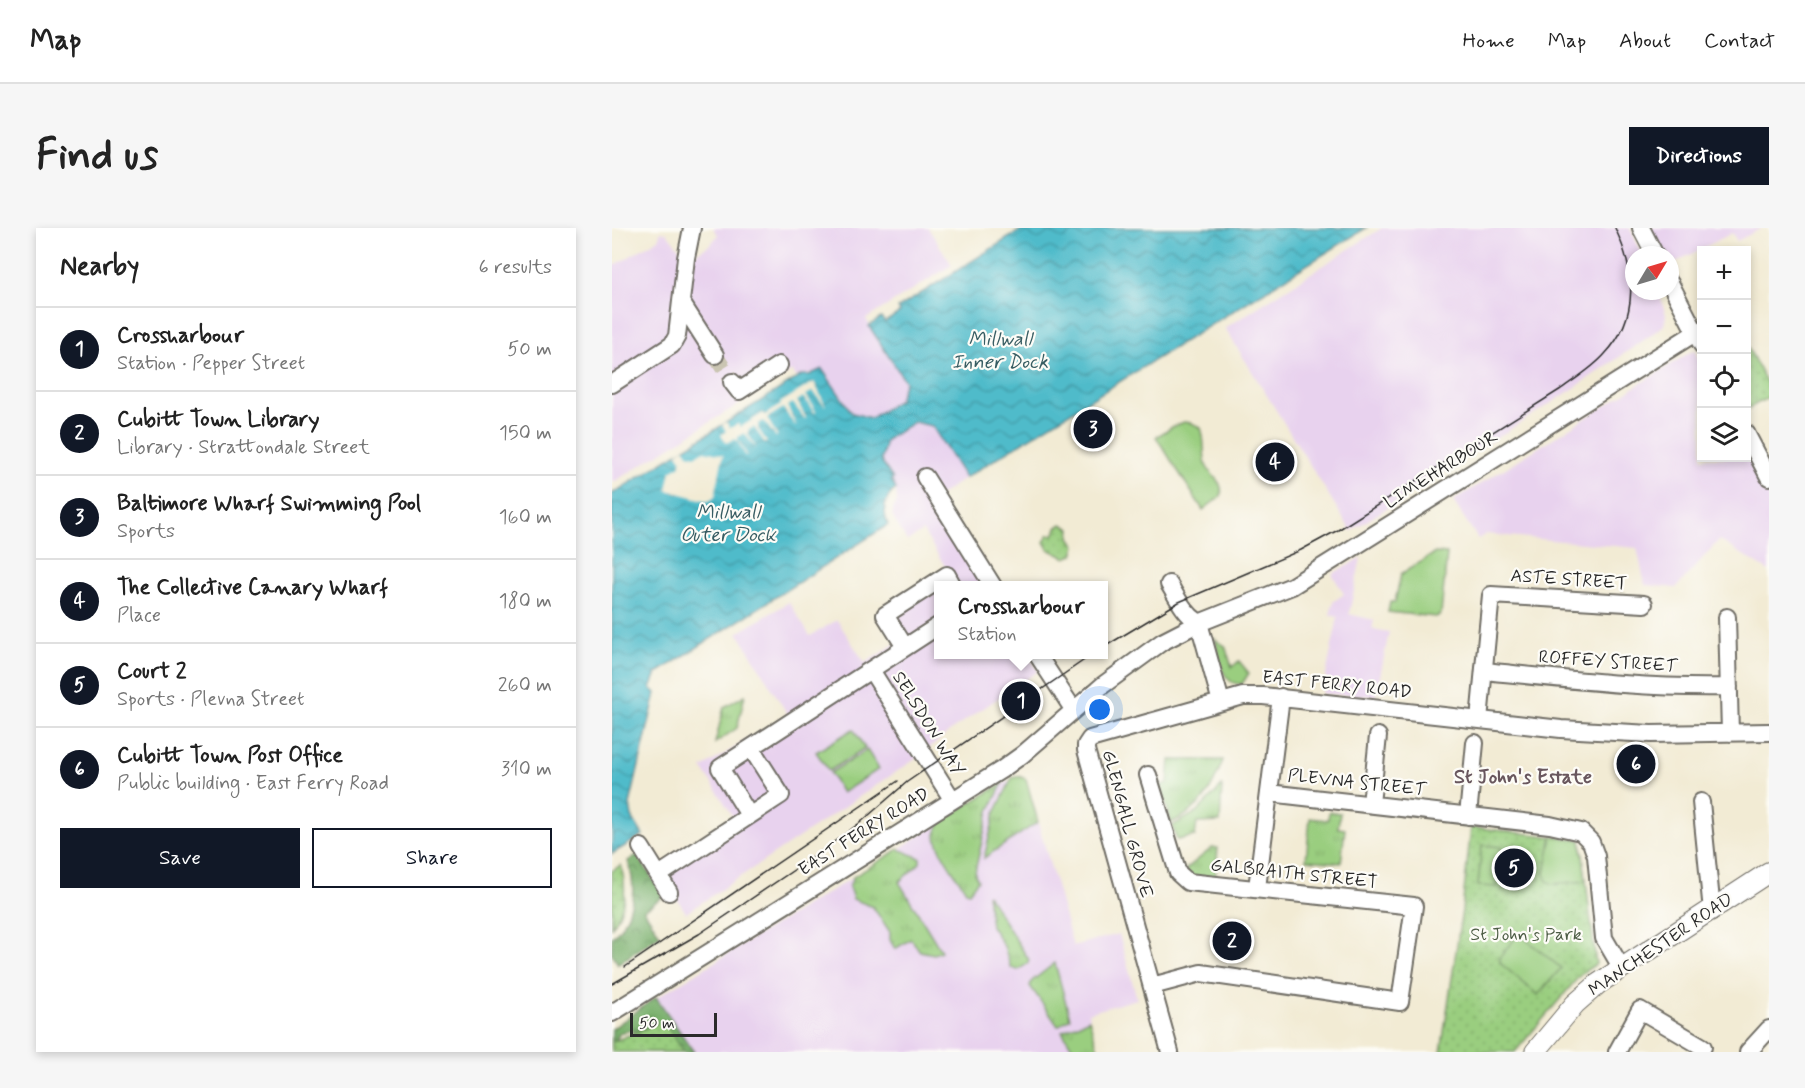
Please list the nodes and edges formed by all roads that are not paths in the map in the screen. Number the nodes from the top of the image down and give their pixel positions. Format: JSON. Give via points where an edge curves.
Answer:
{"nodes":[{"id":1,"x":692,"y":228,"type":"edge"},
{"id":2,"x":1641,"y":228,"type":"edge"},
{"id":3,"x":1650,"y":246,"type":"edge"},
{"id":4,"x":1678,"y":300,"type":"edge"},
{"id":5,"x":681,"y":302,"type":"junction"},
{"id":6,"x":1697,"y":337,"type":"edge"},
{"id":7,"x":1697,"y":340,"type":"edge"},
{"id":8,"x":715,"y":355,"type":"tunnel mouth"},
{"id":9,"x":779,"y":365,"type":"dead end"},
{"id":10,"x":732,"y":381,"type":"dead end"},
{"id":11,"x":612,"y":384,"type":"edge"},
{"id":12,"x":1751,"y":443,"type":"edge"},
{"id":13,"x":925,"y":477,"type":"dead end"},
{"id":14,"x":1769,"y":477,"type":"edge"},
{"id":15,"x":937,"y":581,"type":"edge"},
{"id":16,"x":950,"y":581,"type":"edge"},
{"id":17,"x":990,"y":581,"type":"edge"},
{"id":18,"x":934,"y":583,"type":"edge"},
{"id":19,"x":1169,"y":584,"type":"dead end"},
{"id":20,"x":1644,"y":604,"type":"dead end"},
{"id":21,"x":1727,"y":617,"type":"dead end"},
{"id":22,"x":1199,"y":623,"type":"junction"},
{"id":23,"x":934,"y":629,"type":"edge"},
{"id":24,"x":905,"y":647,"type":"junction"},
{"id":25,"x":1040,"y":659,"type":"edge"},
{"id":26,"x":871,"y":670,"type":"junction"},
{"id":27,"x":1484,"y":671,"type":"junction"},
{"id":28,"x":1729,"y":687,"type":"junction"},
{"id":29,"x":1281,"y":697,"type":"junction"},
{"id":30,"x":1221,"y":702,"type":"junction"},
{"id":31,"x":1073,"y":710,"type":"junction"},
{"id":32,"x":1479,"y":720,"type":"junction"},
{"id":33,"x":1769,"y":732,"type":"edge"},
{"id":34,"x":1730,"y":733,"type":"junction"},
{"id":35,"x":1378,"y":736,"type":"dead end"},
{"id":36,"x":1475,"y":742,"type":"dead end"},
{"id":37,"x":751,"y":748,"type":"junction"},
{"id":38,"x":1148,"y":775,"type":"dead end"},
{"id":39,"x":1269,"y":793,"type":"junction"},
{"id":40,"x":952,"y":799,"type":"junction"},
{"id":41,"x":1701,"y":802,"type":"dead end"},
{"id":42,"x":1371,"y":804,"type":"junction"},
{"id":43,"x":749,"y":815,"type":"junction"},
{"id":44,"x":1468,"y":816,"type":"junction"},
{"id":45,"x":641,"y":847,"type":"dead end"},
{"id":46,"x":1769,"y":872,"type":"edge"},
{"id":47,"x":659,"y":875,"type":"junction"},
{"id":48,"x":1257,"y":888,"type":"junction"},
{"id":49,"x":669,"y":891,"type":"dead end"},
{"id":50,"x":1712,"y":911,"type":"junction"},
{"id":51,"x":1621,"y":967,"type":"junction"},
{"id":52,"x":1152,"y":986,"type":"junction"},
{"id":53,"x":612,"y":1012,"type":"edge"},
{"id":54,"x":1769,"y":1029,"type":"edge"},
{"id":55,"x":1703,"y":1047,"type":"dead end"},
{"id":56,"x":1170,"y":1052,"type":"edge"},
{"id":57,"x":1535,"y":1052,"type":"edge"},
{"id":58,"x":1617,"y":1052,"type":"edge"},
{"id":59,"x":1748,"y":1052,"type":"edge"}],
"edges":[{"from":1,"to":5,"type":"street"},
{"from":2,"to":3,"type":"street"},
{"from":4,"to":6,"type":"street"},
{"from":5,"to":8,"type":"street"},
{"from":5,"to":11,"type":"street","via":[[677,336],[672,345]]},
{"from":7,"to":22,"type":"street","name":"LIMEHARBOUR","via":[[1292,586]]},
{"from":9,"to":10,"type":"street","via":[[739,391]]},
{"from":12,"to":14,"type":"street"},
{"from":13,"to":17,"type":"street"},
{"from":15,"to":16,"type":"street","via":[[946,575]]},
{"from":18,"to":24,"type":"street","via":[[885,615]]},
{"from":19,"to":22,"type":"street","via":[[1182,608]]},
{"from":20,"to":27,"type":"street","name":"ASTE STREET","via":[[1491,594]]},
{"from":21,"to":28,"type":"street"},
{"from":22,"to":30,"type":"street"},
{"from":22,"to":31,"type":"street","name":"EAST FERRY ROAD","via":[[1162,642]]},
{"from":23,"to":24,"type":"street","name":"SELSDON WAY"},
{"from":24,"to":26,"type":"street","name":"SELSDON WAY"},
{"from":25,"to":31,"type":"street"},
{"from":26,"to":37,"type":"street","name":"SELSDON WAY"},
{"from":26,"to":40,"type":"street","name":"SELSDON WAY"},
{"from":27,"to":28,"type":"street","name":"ROFFEY STREET","via":[[1673,687]]},
{"from":27,"to":32,"type":"street"},
{"from":28,"to":34,"type":"street"},
{"from":29,"to":30,"type":"street","name":"EAST FERRY ROAD","via":[[1243,696]]},
{"from":29,"to":32,"type":"street","name":"EAST FERRY ROAD"},
{"from":29,"to":39,"type":"street"},
{"from":30,"to":52,"type":"street","name":"GLENGALL GROVE","via":[[1090,739],[1086,745]]},
{"from":31,"to":40,"type":"street","name":"EAST FERRY ROAD","via":[[1022,755]]},
{"from":32,"to":34,"type":"street","name":"EAST FERRY ROAD","via":[[1651,734]]},
{"from":33,"to":34,"type":"street","name":"EAST FERRY ROAD"},
{"from":35,"to":42,"type":"street"},
{"from":36,"to":44,"type":"street"},
{"from":37,"to":43,"type":"street","name":"SELSDON WAY","via":[[720,768]]},
{"from":37,"to":43,"type":"street","via":[[781,795]]},
{"from":38,"to":48,"type":"street","name":"GALBRAITH STREET","via":[[1178,873],[1188,882]]},
{"from":39,"to":42,"type":"street","name":"PLEVNA STREET"},
{"from":39,"to":48,"type":"street"},
{"from":40,"to":53,"type":"street","name":"EAST FERRY ROAD"},
{"from":41,"to":50,"type":"street"},
{"from":42,"to":44,"type":"street","name":"PLEVNA STREET"},
{"from":43,"to":47,"type":"street"},
{"from":44,"to":51,"type":"street","name":"PLEVNA STREET","via":[[1581,832],[1591,842],[1596,856],[1604,938]]},
{"from":45,"to":47,"type":"street"},
{"from":46,"to":50,"type":"main road","name":"MANCHESTER ROAD"},
{"from":47,"to":49,"type":"street"},
{"from":48,"to":52,"type":"street","name":"GALBRAITH STREET","via":[[1414,906],[1400,1002],[1201,974]]},
{"from":50,"to":51,"type":"main road","name":"MANCHESTER ROAD"},
{"from":51,"to":57,"type":"main road","name":"MANCHESTER ROAD","via":[[1575,1004]]},
{"from":52,"to":56,"type":"street","name":"GLENGALL GROVE"},
{"from":54,"to":59,"type":"street"},
{"from":55,"to":58,"type":"street","via":[[1640,1010]]}]}
